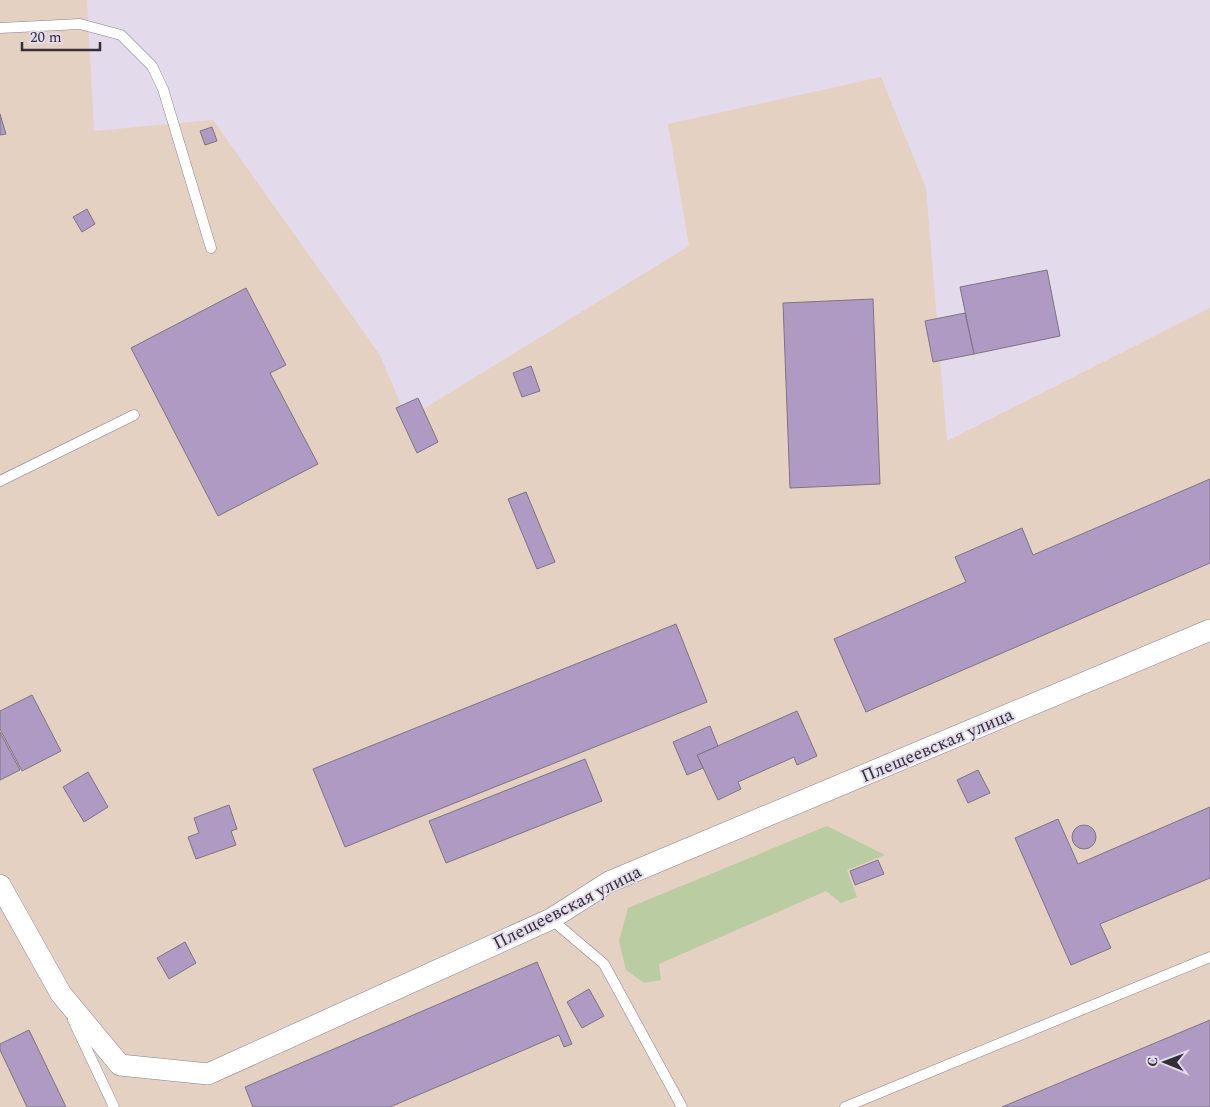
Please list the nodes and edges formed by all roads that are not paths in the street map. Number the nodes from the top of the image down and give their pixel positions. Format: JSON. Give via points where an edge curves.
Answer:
{"nodes":[{"id":1,"x":0,"y":28,"type":"edge"},
{"id":2,"x":210,"y":248,"type":"dead end"},
{"id":3,"x":134,"y":415,"type":"dead end"},
{"id":4,"x":0,"y":481,"type":"edge"},
{"id":5,"x":1210,"y":630,"type":"edge"},
{"id":6,"x":0,"y":885,"type":"edge"},
{"id":7,"x":551,"y":919,"type":"junction"},
{"id":8,"x":1210,"y":957,"type":"edge"},
{"id":9,"x":61,"y":994,"type":"junction"},
{"id":10,"x":114,"y":1107,"type":"edge"},
{"id":11,"x":682,"y":1107,"type":"edge"},
{"id":12,"x":845,"y":1107,"type":"edge"}],
"edges":[{"from":1,"to":2,"type":"lane","via":[[80,24],[121,35],[152,66],[163,89]]},
{"from":3,"to":4,"type":"lane"},
{"from":5,"to":7,"type":"street","name":"Плещеевская улица","via":[[609,882]]},
{"from":6,"to":9,"type":"street","name":"Плещеевская улица"},
{"from":7,"to":9,"type":"street","name":"Плещеевская улица","via":[[208,1074],[120,1064]]},
{"from":7,"to":11,"type":"lane","via":[[604,964]]},
{"from":8,"to":12,"type":"lane"},
{"from":9,"to":10,"type":"lane"}]}
